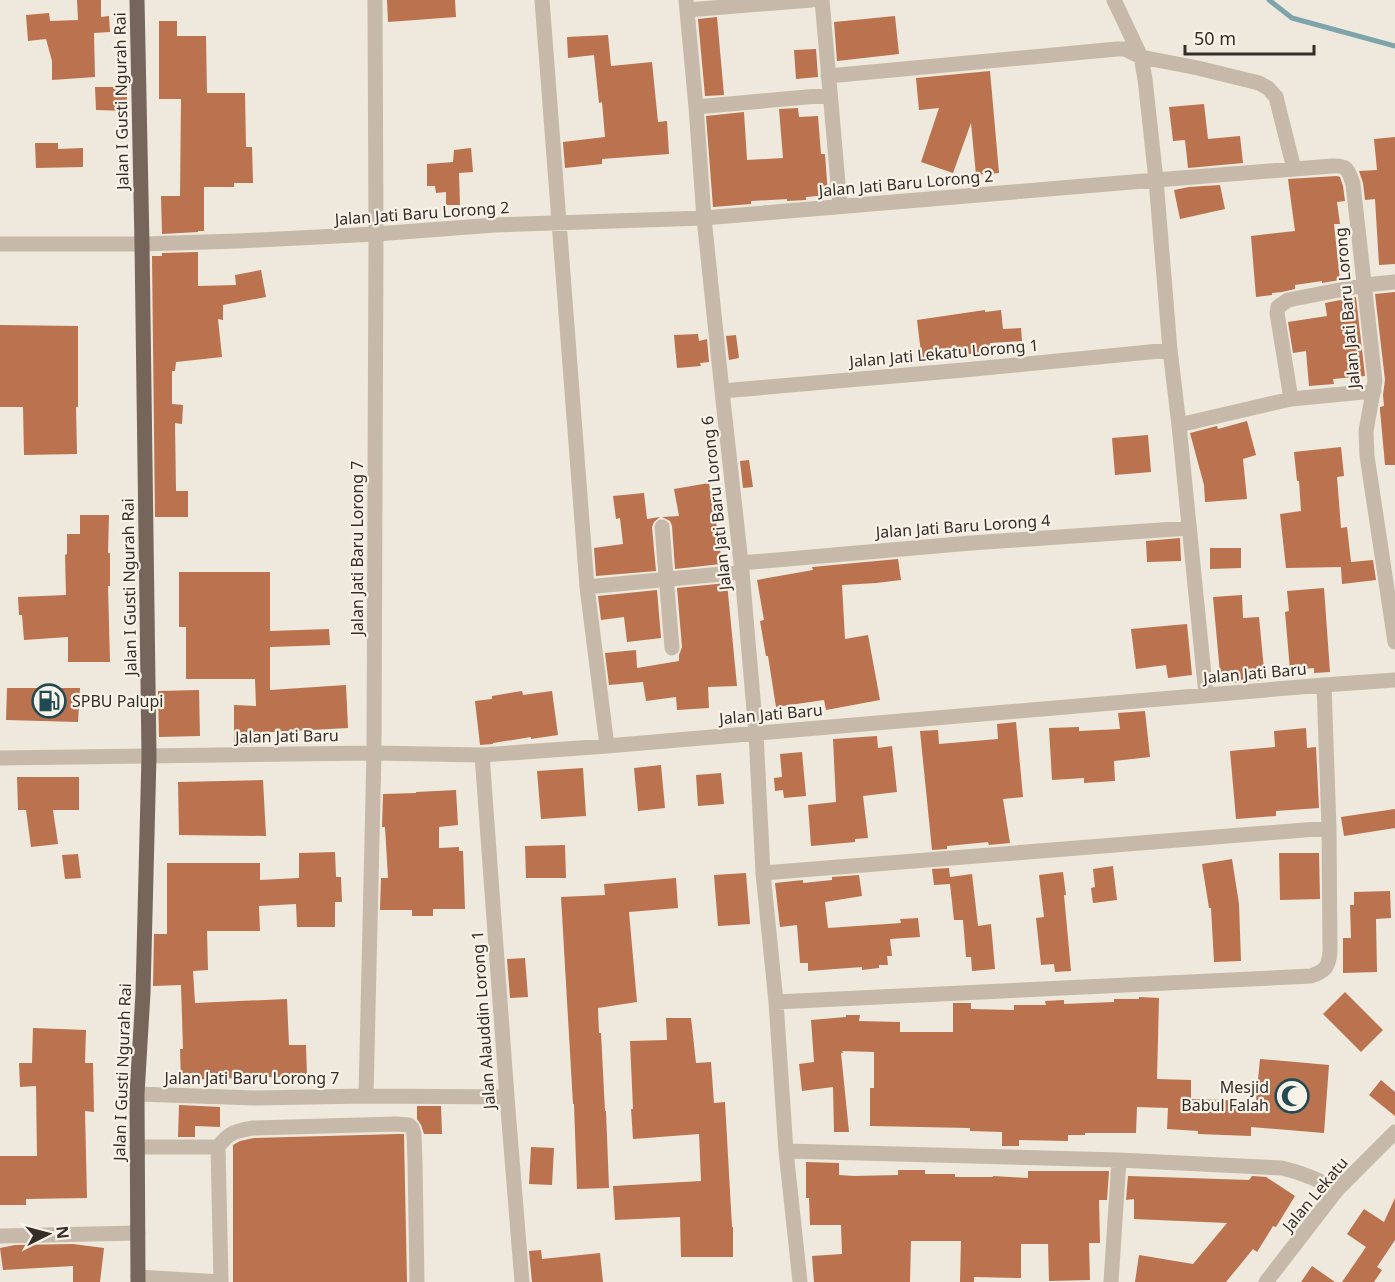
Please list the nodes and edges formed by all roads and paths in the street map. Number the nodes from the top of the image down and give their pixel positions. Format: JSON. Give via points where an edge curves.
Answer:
{"nodes":[{"id":1,"x":137,"y":0,"type":"edge"},
{"id":2,"x":375,"y":0,"type":"edge"},
{"id":3,"x":542,"y":0,"type":"edge"},
{"id":4,"x":812,"y":0,"type":"edge"},
{"id":5,"x":822,"y":0,"type":"edge"},
{"id":6,"x":1114,"y":0,"type":"edge"},
{"id":7,"x":687,"y":5,"type":"edge"},
{"id":8,"x":1141,"y":57,"type":"junction"},
{"id":9,"x":828,"y":76,"type":"junction"},
{"id":10,"x":829,"y":95,"type":"junction"},
{"id":11,"x":696,"y":107,"type":"junction"},
{"id":12,"x":1294,"y":169,"type":"junction"},
{"id":13,"x":1156,"y":180,"type":"junction"},
{"id":14,"x":1353,"y":184,"type":"joint"},
{"id":15,"x":840,"y":206,"type":"junction"},
{"id":16,"x":704,"y":218,"type":"junction"},
{"id":17,"x":559,"y":224,"type":"junction"},
{"id":18,"x":376,"y":234,"type":"junction"},
{"id":19,"x":0,"y":244,"type":"edge"},
{"id":20,"x":142,"y":244,"type":"junction"},
{"id":21,"x":1395,"y":282,"type":"edge"},
{"id":22,"x":1365,"y":285,"type":"junction"},
{"id":23,"x":1170,"y":350,"type":"junction"},
{"id":24,"x":722,"y":391,"type":"junction"},
{"id":25,"x":1374,"y":391,"type":"junction"},
{"id":26,"x":1291,"y":399,"type":"junction"},
{"id":27,"x":1179,"y":425,"type":"junction"},
{"id":28,"x":662,"y":527,"type":"dead end"},
{"id":29,"x":1189,"y":528,"type":"junction"},
{"id":30,"x":742,"y":567,"type":"junction"},
{"id":31,"x":666,"y":579,"type":"junction"},
{"id":32,"x":587,"y":587,"type":"junction"},
{"id":33,"x":1395,"y":642,"type":"edge"},
{"id":34,"x":672,"y":648,"type":"dead end"},
{"id":35,"x":1395,"y":680,"type":"edge"},
{"id":36,"x":1324,"y":685,"type":"junction"},
{"id":37,"x":1206,"y":695,"type":"junction"},
{"id":38,"x":756,"y":733,"type":"junction"},
{"id":39,"x":607,"y":746,"type":"junction"},
{"id":40,"x":374,"y":753,"type":"junction"},
{"id":41,"x":482,"y":755,"type":"junction"},
{"id":42,"x":149,"y":756,"type":"junction"},
{"id":43,"x":0,"y":758,"type":"edge"},
{"id":44,"x":1329,"y":828,"type":"junction"},
{"id":45,"x":763,"y":873,"type":"junction"},
{"id":46,"x":776,"y":1002,"type":"junction"},
{"id":47,"x":137,"y":1094,"type":"junction"},
{"id":48,"x":366,"y":1096,"type":"junction"},
{"id":49,"x":507,"y":1097,"type":"junction"},
{"id":50,"x":1395,"y":1132,"type":"edge"},
{"id":51,"x":137,"y":1147,"type":"junction"},
{"id":52,"x":218,"y":1147,"type":"junction"},
{"id":53,"x":786,"y":1151,"type":"junction"},
{"id":54,"x":1119,"y":1160,"type":"junction"},
{"id":55,"x":1336,"y":1191,"type":"junction"},
{"id":56,"x":138,"y":1233,"type":"junction"},
{"id":57,"x":0,"y":1236,"type":"edge"},
{"id":58,"x":138,"y":1279,"type":"edge"},
{"id":59,"x":221,"y":1282,"type":"edge"},
{"id":60,"x":417,"y":1282,"type":"edge"},
{"id":61,"x":522,"y":1282,"type":"edge"},
{"id":62,"x":800,"y":1282,"type":"edge"},
{"id":63,"x":1111,"y":1282,"type":"edge"},
{"id":64,"x":1266,"y":1282,"type":"edge"}],
"edges":[{"from":1,"to":20,"type":"main road","name":"Jalan I Gusti Ngurah Rai"},
{"from":2,"to":18,"type":"street","name":"Jalan Jati Baru Lorong 7"},
{"from":3,"to":17,"type":"street"},
{"from":4,"to":7,"type":"street"},
{"from":5,"to":9,"type":"street"},
{"from":6,"to":8,"type":"street"},
{"from":7,"to":11,"type":"street","name":"Jalan Jati Baru Lorong 6"},
{"from":8,"to":9,"type":"street","via":[[1117,49]]},
{"from":8,"to":12,"type":"street","via":[[1268,87],[1276,97]]},
{"from":8,"to":13,"type":"street"},
{"from":9,"to":10,"type":"street"},
{"from":10,"to":11,"type":"street"},
{"from":10,"to":15,"type":"street"},
{"from":11,"to":16,"type":"street","name":"Jalan Jati Baru Lorong 6"},
{"from":12,"to":13,"type":"street","name":"Jalan Jati Baru Lorong 2"},
{"from":12,"to":14,"type":"street","name":"Jalan Jati Baru Lorong 2","via":[[1342,166],[1348,170]]},
{"from":13,"to":15,"type":"street","name":"Jalan Jati Baru Lorong 2"},
{"from":13,"to":23,"type":"street"},
{"from":14,"to":22,"type":"street","name":"Jalan Jati Baru Lorong"},
{"from":15,"to":16,"type":"street","name":"Jalan Jati Baru Lorong 2"},
{"from":16,"to":17,"type":"street","name":"Jalan Jati Baru Lorong 2"},
{"from":16,"to":24,"type":"street","name":"Jalan Jati Baru Lorong 6"},
{"from":17,"to":18,"type":"street","name":"Jalan Jati Baru Lorong 2"},
{"from":17,"to":32,"type":"street"},
{"from":18,"to":20,"type":"street","name":"Jalan Jati Baru Lorong 2"},
{"from":18,"to":40,"type":"street","name":"Jalan Jati Baru Lorong 7"},
{"from":19,"to":20,"type":"street","name":"Jalan Jati Baru Lorong 2"},
{"from":20,"to":42,"type":"main road","name":"Jalan I Gusti Ngurah Rai"},
{"from":21,"to":22,"type":"street"},
{"from":22,"to":25,"type":"street","name":"Jalan Jati Baru Lorong"},
{"from":22,"to":26,"type":"street","via":[[1288,300],[1278,307]]},
{"from":23,"to":24,"type":"street","name":"Jalan Jati Lekatu Lorong 1"},
{"from":23,"to":27,"type":"street"},
{"from":24,"to":30,"type":"street","name":"Jalan Jati Baru Lorong 6"},
{"from":25,"to":26,"type":"street"},
{"from":25,"to":33,"type":"street","name":"Jalan Jati Baru Lorong","via":[[1366,431],[1367,456]]},
{"from":26,"to":27,"type":"street"},
{"from":27,"to":29,"type":"street"},
{"from":28,"to":31,"type":"street"},
{"from":29,"to":30,"type":"street","name":"Jalan Jati Baru Lorong 4","via":[[971,543]]},
{"from":29,"to":37,"type":"street"},
{"from":30,"to":31,"type":"street","name":"Jalan Jati Baru Lorong 4"},
{"from":30,"to":38,"type":"street","name":"Jalan Jati Baru Lorong 6"},
{"from":31,"to":32,"type":"street","name":"Jalan Jati Baru Lorong 4"},
{"from":31,"to":34,"type":"street"},
{"from":32,"to":39,"type":"street"},
{"from":35,"to":36,"type":"street","name":"Jalan Jati Baru"},
{"from":36,"to":37,"type":"street","name":"Jalan Jati Baru"},
{"from":36,"to":44,"type":"street"},
{"from":37,"to":38,"type":"street","name":"Jalan Jati Baru"},
{"from":38,"to":39,"type":"street","name":"Jalan Jati Baru"},
{"from":38,"to":45,"type":"street","name":"Jalan Jati Baru Lorong 6"},
{"from":39,"to":41,"type":"street","name":"Jalan Jati Baru"},
{"from":40,"to":41,"type":"street","name":"Jalan Jati Baru"},
{"from":40,"to":42,"type":"street","name":"Jalan Jati Baru"},
{"from":40,"to":48,"type":"street","name":"Jalan Jati Baru Lorong 7"},
{"from":41,"to":49,"type":"street","name":"Jalan Alauddin Lorong 1"},
{"from":42,"to":43,"type":"street","name":"Jalan Jati Baru"},
{"from":42,"to":47,"type":"main road","name":"Jalan I Gusti Ngurah Rai"},
{"from":44,"to":45,"type":"street"},
{"from":44,"to":46,"type":"street","via":[[1330,951],[1321,973]]},
{"from":45,"to":46,"type":"street","name":"Jalan Jati Baru Lorong 6"},
{"from":46,"to":53,"type":"street","name":"Jalan Jati Baru Lorong 6"},
{"from":47,"to":48,"type":"street","name":"Jalan Jati Baru Lorong 7"},
{"from":47,"to":51,"type":"main road","name":"Jalan I Gusti Ngurah Rai"},
{"from":48,"to":49,"type":"street","name":"Jalan Jati Baru Lorong 7"},
{"from":49,"to":61,"type":"street","name":"Jalan Alauddin Lorong 1"},
{"from":50,"to":55,"type":"street","name":"Jalan Lekatu"},
{"from":51,"to":52,"type":"street"},
{"from":51,"to":56,"type":"main road","name":"Jalan I Gusti Ngurah Rai"},
{"from":52,"to":59,"type":"street"},
{"from":52,"to":60,"type":"street","via":[[229,1134],[253,1128],[409,1125],[415,1152]]},
{"from":53,"to":54,"type":"street"},
{"from":53,"to":62,"type":"street","name":"Jalan Jati Baru Lorong 6"},
{"from":54,"to":55,"type":"street","via":[[1282,1168],[1322,1181]]},
{"from":54,"to":63,"type":"street"},
{"from":55,"to":64,"type":"street","name":"Jalan Lekatu"},
{"from":56,"to":57,"type":"street"},
{"from":56,"to":58,"type":"main road","name":"Jalan I Gusti Ngurah Rai"},
{"from":58,"to":59,"type":"street"}]}
